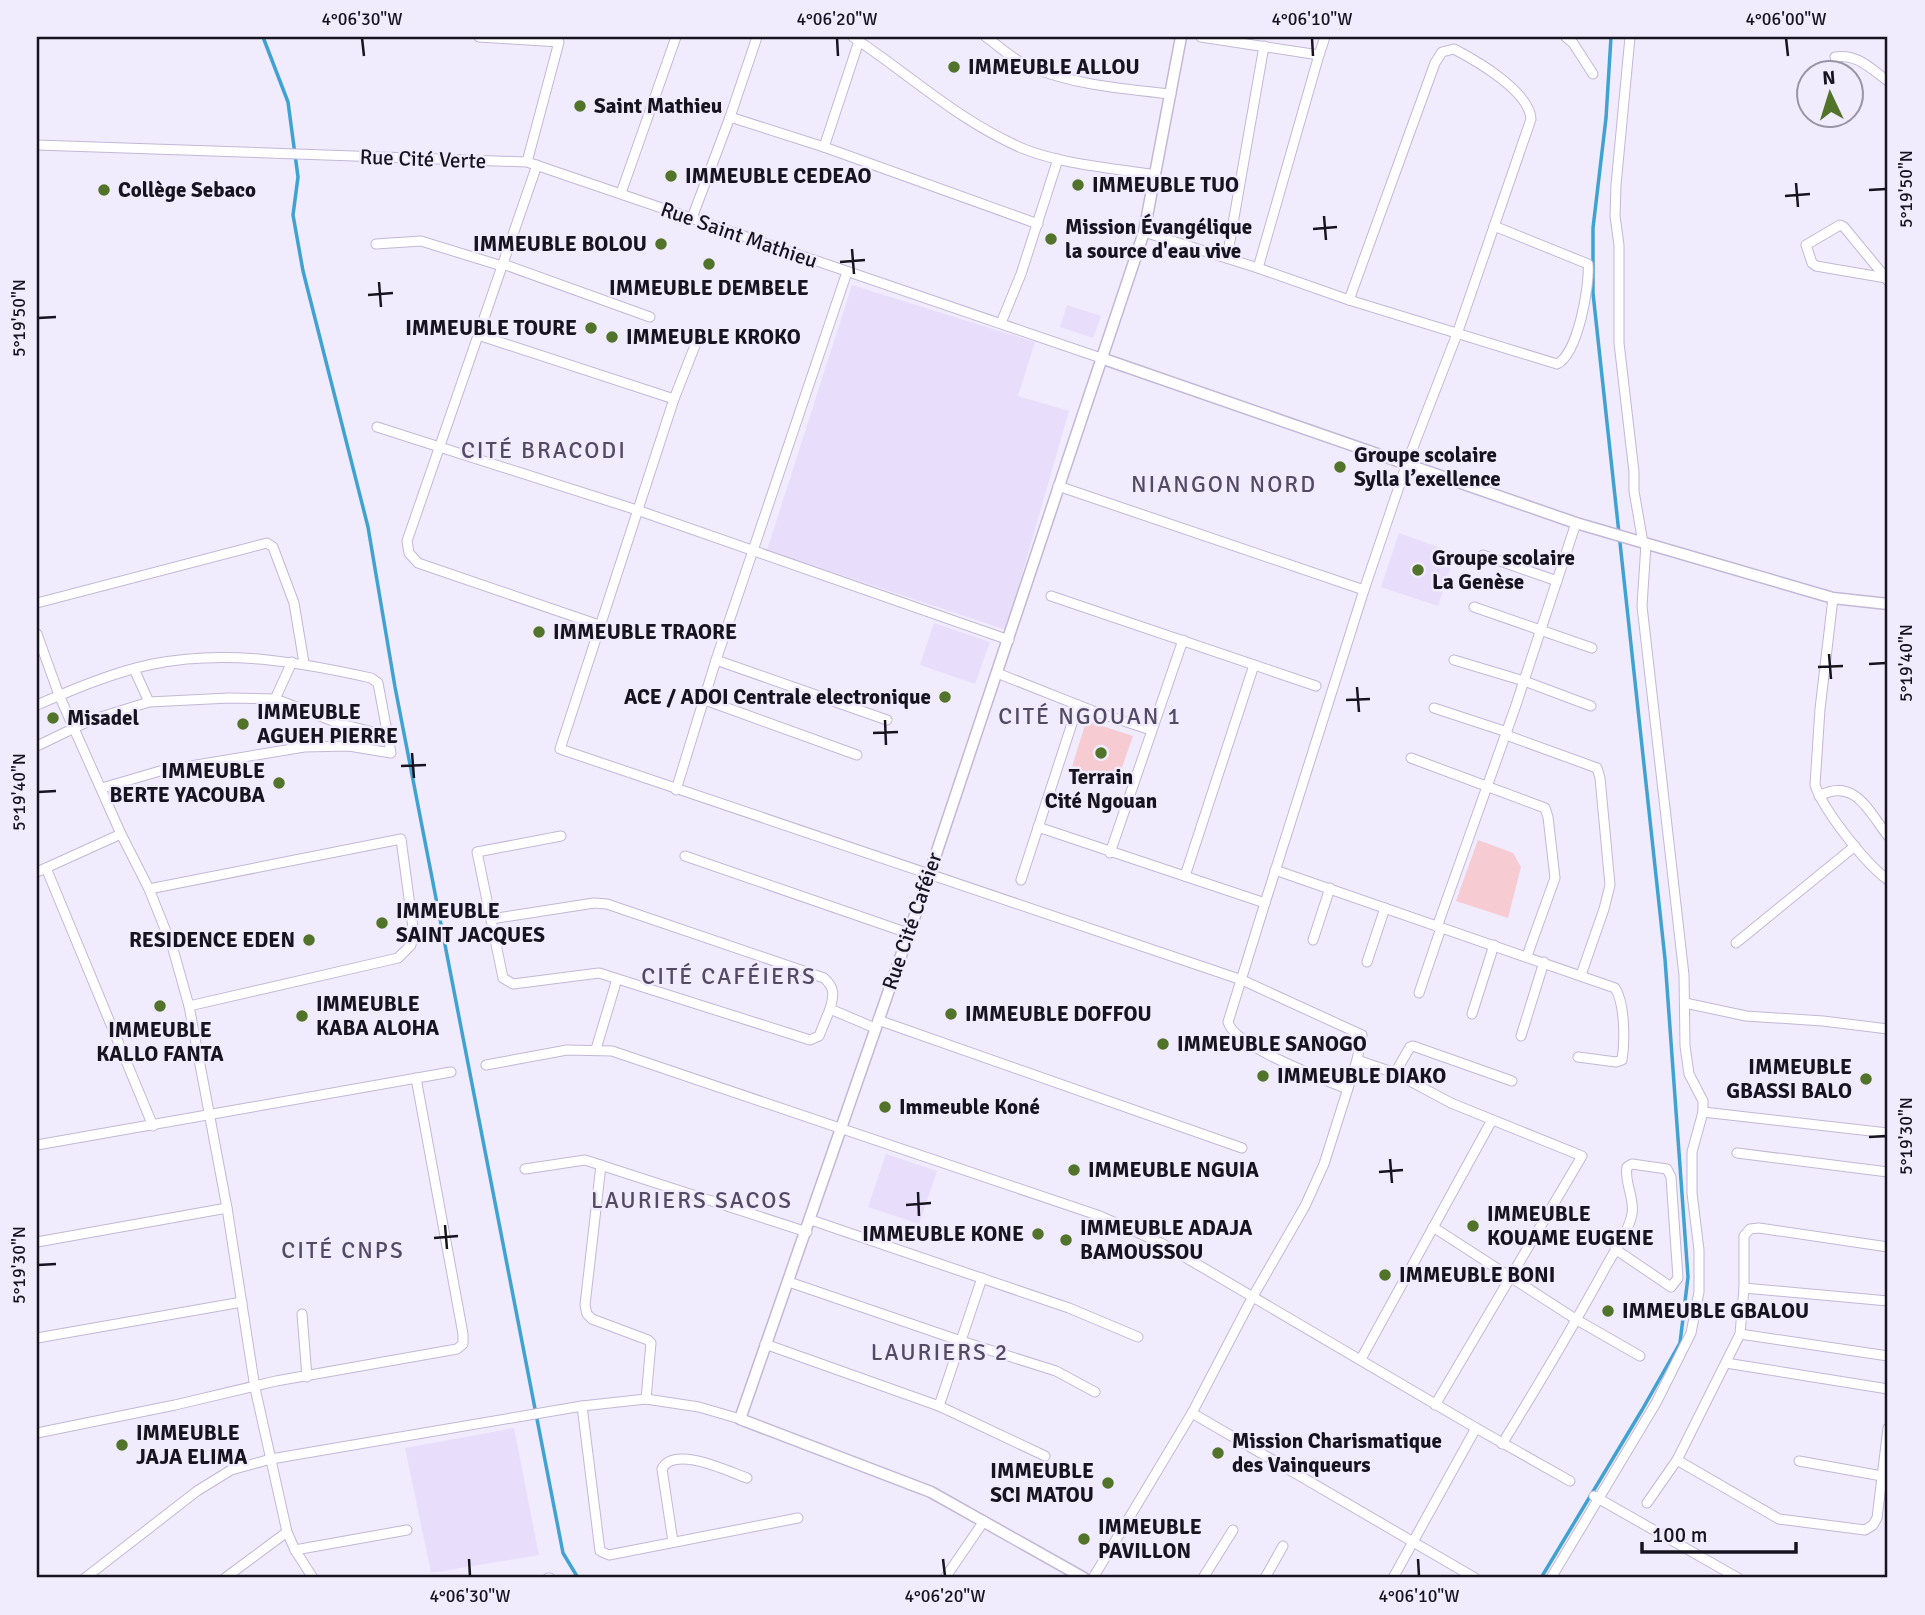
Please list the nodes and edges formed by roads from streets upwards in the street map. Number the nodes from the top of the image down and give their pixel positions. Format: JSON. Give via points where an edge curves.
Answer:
{"nodes":[{"id":1,"x":479,"y":37,"type":"edge"},
{"id":2,"x":676,"y":37,"type":"edge"},
{"id":3,"x":757,"y":37,"type":"edge"},
{"id":4,"x":986,"y":37,"type":"edge"},
{"id":5,"x":1181,"y":37,"type":"edge"},
{"id":6,"x":1201,"y":37,"type":"edge"},
{"id":7,"x":1325,"y":37,"type":"edge"},
{"id":8,"x":1566,"y":37,"type":"edge"},
{"id":9,"x":1630,"y":37,"type":"edge"},
{"id":10,"x":856,"y":39,"type":"edge"},
{"id":11,"x":1261,"y":42,"type":"edge"},
{"id":12,"x":1319,"y":55,"type":"junction"},
{"id":13,"x":1835,"y":57,"type":"dead end"},
{"id":14,"x":1592,"y":74,"type":"dead end"},
{"id":15,"x":1888,"y":81,"type":"edge"},
{"id":16,"x":1171,"y":94,"type":"junction"},
{"id":17,"x":730,"y":117,"type":"junction"},
{"id":18,"x":37,"y":145,"type":"edge"},
{"id":19,"x":824,"y":147,"type":"junction"},
{"id":20,"x":1058,"y":159,"type":"junction"},
{"id":21,"x":532,"y":164,"type":"junction"},
{"id":22,"x":1156,"y":175,"type":"junction"},
{"id":23,"x":621,"y":193,"type":"junction"},
{"id":24,"x":692,"y":218,"type":"junction"},
{"id":25,"x":1038,"y":224,"type":"junction"},
{"id":26,"x":1494,"y":226,"type":"junction"},
{"id":27,"x":1144,"y":232,"type":"junction"},
{"id":28,"x":376,"y":244,"type":"dead end"},
{"id":29,"x":1227,"y":258,"type":"junction"},
{"id":30,"x":502,"y":265,"type":"junction"},
{"id":31,"x":1258,"y":268,"type":"junction"},
{"id":32,"x":847,"y":272,"type":"junction"},
{"id":33,"x":1887,"y":280,"type":"edge"},
{"id":34,"x":1349,"y":300,"type":"junction"},
{"id":35,"x":650,"y":317,"type":"dead end"},
{"id":36,"x":1002,"y":323,"type":"junction"},
{"id":37,"x":1457,"y":334,"type":"junction"},
{"id":38,"x":478,"y":335,"type":"junction"},
{"id":39,"x":696,"y":343,"type":"dead end"},
{"id":40,"x":1101,"y":358,"type":"junction"},
{"id":41,"x":674,"y":399,"type":"junction"},
{"id":42,"x":377,"y":428,"type":"dead end"},
{"id":43,"x":439,"y":447,"type":"junction"},
{"id":44,"x":1407,"y":463,"type":"junction"},
{"id":45,"x":1058,"y":486,"type":"junction"},
{"id":46,"x":637,"y":510,"type":"junction"},
{"id":47,"x":1576,"y":523,"type":"junction"},
{"id":48,"x":1643,"y":543,"type":"junction"},
{"id":49,"x":752,"y":552,"type":"junction"},
{"id":50,"x":1483,"y":555,"type":"dead end"},
{"id":51,"x":1557,"y":581,"type":"junction"},
{"id":52,"x":1364,"y":590,"type":"junction"},
{"id":53,"x":1051,"y":596,"type":"dead end"},
{"id":54,"x":1833,"y":598,"type":"junction"},
{"id":55,"x":37,"y":603,"type":"edge"},
{"id":56,"x":1888,"y":604,"type":"edge"},
{"id":57,"x":1474,"y":607,"type":"dead end"},
{"id":58,"x":599,"y":625,"type":"junction"},
{"id":59,"x":1541,"y":630,"type":"junction"},
{"id":60,"x":37,"y":635,"type":"edge"},
{"id":61,"x":1009,"y":639,"type":"junction"},
{"id":62,"x":1183,"y":640,"type":"junction"},
{"id":63,"x":1592,"y":648,"type":"dead end"},
{"id":64,"x":716,"y":660,"type":"junction"},
{"id":65,"x":1454,"y":660,"type":"dead end"},
{"id":66,"x":292,"y":662,"type":"junction"},
{"id":67,"x":304,"y":663,"type":"junction"},
{"id":68,"x":1254,"y":665,"type":"junction"},
{"id":69,"x":134,"y":669,"type":"junction"},
{"id":70,"x":997,"y":673,"type":"junction"},
{"id":71,"x":1524,"y":681,"type":"junction"},
{"id":72,"x":1317,"y":686,"type":"dead end"},
{"id":73,"x":59,"y":695,"type":"junction"},
{"id":74,"x":275,"y":699,"type":"junction"},
{"id":75,"x":705,"y":700,"type":"junction"},
{"id":76,"x":149,"y":702,"type":"junction"},
{"id":77,"x":37,"y":705,"type":"edge"},
{"id":78,"x":1078,"y":705,"type":"junction"},
{"id":79,"x":1591,"y":706,"type":"dead end"},
{"id":80,"x":1434,"y":708,"type":"dead end"},
{"id":81,"x":887,"y":720,"type":"dead end"},
{"id":82,"x":74,"y":727,"type":"junction"},
{"id":83,"x":1151,"y":730,"type":"junction"},
{"id":84,"x":1506,"y":733,"type":"junction"},
{"id":85,"x":389,"y":736,"type":"junction"},
{"id":86,"x":37,"y":746,"type":"edge"},
{"id":87,"x":857,"y":755,"type":"dead end"},
{"id":88,"x":1411,"y":758,"type":"dead end"},
{"id":89,"x":1488,"y":787,"type":"junction"},
{"id":90,"x":102,"y":788,"type":"junction"},
{"id":91,"x":677,"y":790,"type":"junction"},
{"id":92,"x":1819,"y":796,"type":"junction"},
{"id":93,"x":1038,"y":827,"type":"junction"},
{"id":94,"x":121,"y":834,"type":"junction"},
{"id":95,"x":561,"y":836,"type":"dead end"},
{"id":96,"x":1888,"y":836,"type":"edge"},
{"id":97,"x":1855,"y":846,"type":"junction"},
{"id":98,"x":1110,"y":853,"type":"junction"},
{"id":99,"x":685,"y":856,"type":"dead end"},
{"id":100,"x":41,"y":870,"type":"edge"},
{"id":101,"x":1275,"y":870,"type":"junction"},
{"id":102,"x":929,"y":875,"type":"junction"},
{"id":103,"x":1185,"y":876,"type":"junction"},
{"id":104,"x":1021,"y":880,"type":"dead end"},
{"id":105,"x":1888,"y":880,"type":"edge"},
{"id":106,"x":1330,"y":888,"type":"junction"},
{"id":107,"x":149,"y":889,"type":"junction"},
{"id":108,"x":1265,"y":903,"type":"junction"},
{"id":109,"x":1385,"y":908,"type":"junction"},
{"id":110,"x":491,"y":919,"type":"junction"},
{"id":111,"x":1439,"y":928,"type":"junction"},
{"id":112,"x":908,"y":933,"type":"junction"},
{"id":113,"x":1313,"y":940,"type":"dead end"},
{"id":114,"x":1736,"y":943,"type":"dead end"},
{"id":115,"x":1494,"y":945,"type":"junction"},
{"id":116,"x":1527,"y":956,"type":"junction"},
{"id":117,"x":1367,"y":962,"type":"dead end"},
{"id":118,"x":1544,"y":962,"type":"junction"},
{"id":119,"x":1581,"y":975,"type":"junction"},
{"id":120,"x":617,"y":979,"type":"junction"},
{"id":121,"x":1242,"y":980,"type":"junction"},
{"id":122,"x":1419,"y":993,"type":"dead end"},
{"id":123,"x":1685,"y":1003,"type":"junction"},
{"id":124,"x":189,"y":1006,"type":"junction"},
{"id":125,"x":830,"y":1009,"type":"junction"},
{"id":126,"x":1472,"y":1014,"type":"dead end"},
{"id":127,"x":876,"y":1024,"type":"junction"},
{"id":128,"x":1888,"y":1029,"type":"edge"},
{"id":129,"x":1521,"y":1036,"type":"dead end"},
{"id":130,"x":596,"y":1049,"type":"junction"},
{"id":131,"x":1578,"y":1057,"type":"dead end"},
{"id":132,"x":1357,"y":1060,"type":"junction"},
{"id":133,"x":486,"y":1065,"type":"dead end"},
{"id":134,"x":450,"y":1072,"type":"dead end"},
{"id":135,"x":1395,"y":1073,"type":"junction"},
{"id":136,"x":415,"y":1077,"type":"junction"},
{"id":137,"x":1512,"y":1081,"type":"dead end"},
{"id":138,"x":1347,"y":1089,"type":"junction"},
{"id":139,"x":1703,"y":1112,"type":"junction"},
{"id":140,"x":209,"y":1114,"type":"junction"},
{"id":141,"x":1492,"y":1119,"type":"junction"},
{"id":142,"x":153,"y":1126,"type":"junction"},
{"id":143,"x":842,"y":1129,"type":"junction"},
{"id":144,"x":1888,"y":1133,"type":"edge"},
{"id":145,"x":37,"y":1145,"type":"edge"},
{"id":146,"x":1242,"y":1148,"type":"dead end"},
{"id":147,"x":1737,"y":1153,"type":"dead end"},
{"id":148,"x":601,"y":1165,"type":"junction"},
{"id":149,"x":526,"y":1169,"type":"dead end"},
{"id":150,"x":1888,"y":1172,"type":"edge"},
{"id":151,"x":227,"y":1208,"type":"junction"},
{"id":152,"x":811,"y":1220,"type":"junction"},
{"id":153,"x":1433,"y":1227,"type":"junction"},
{"id":154,"x":807,"y":1231,"type":"junction"},
{"id":155,"x":37,"y":1242,"type":"edge"},
{"id":156,"x":1888,"y":1247,"type":"edge"},
{"id":157,"x":1615,"y":1249,"type":"junction"},
{"id":158,"x":1511,"y":1277,"type":"junction"},
{"id":159,"x":982,"y":1278,"type":"junction"},
{"id":160,"x":789,"y":1282,"type":"junction"},
{"id":161,"x":1744,"y":1288,"type":"junction"},
{"id":162,"x":1252,"y":1298,"type":"junction"},
{"id":163,"x":242,"y":1301,"type":"junction"},
{"id":164,"x":1888,"y":1301,"type":"edge"},
{"id":165,"x":302,"y":1314,"type":"dead end"},
{"id":166,"x":1577,"y":1320,"type":"junction"},
{"id":167,"x":1740,"y":1334,"type":"junction"},
{"id":168,"x":1138,"y":1337,"type":"dead end"},
{"id":169,"x":37,"y":1338,"type":"edge"},
{"id":170,"x":961,"y":1341,"type":"junction"},
{"id":171,"x":765,"y":1344,"type":"junction"},
{"id":172,"x":1640,"y":1356,"type":"dead end"},
{"id":173,"x":1888,"y":1356,"type":"edge"},
{"id":174,"x":1361,"y":1359,"type":"junction"},
{"id":175,"x":1726,"y":1363,"type":"junction"},
{"id":176,"x":307,"y":1377,"type":"junction"},
{"id":177,"x":255,"y":1388,"type":"junction"},
{"id":178,"x":1888,"y":1389,"type":"edge"},
{"id":179,"x":1095,"y":1392,"type":"dead end"},
{"id":180,"x":646,"y":1399,"type":"junction"},
{"id":181,"x":1435,"y":1405,"type":"junction"},
{"id":182,"x":582,"y":1406,"type":"junction"},
{"id":183,"x":939,"y":1406,"type":"junction"},
{"id":184,"x":1192,"y":1413,"type":"junction"},
{"id":185,"x":740,"y":1419,"type":"junction"},
{"id":186,"x":1476,"y":1428,"type":"junction"},
{"id":187,"x":1888,"y":1428,"type":"edge"},
{"id":188,"x":37,"y":1433,"type":"edge"},
{"id":189,"x":1502,"y":1444,"type":"junction"},
{"id":190,"x":1045,"y":1457,"type":"dead end"},
{"id":191,"x":271,"y":1459,"type":"junction"},
{"id":192,"x":1677,"y":1460,"type":"junction"},
{"id":193,"x":1799,"y":1461,"type":"dead end"},
{"id":194,"x":1882,"y":1476,"type":"junction"},
{"id":195,"x":747,"y":1478,"type":"dead end"},
{"id":196,"x":1570,"y":1481,"type":"dead end"},
{"id":197,"x":1595,"y":1497,"type":"junction"},
{"id":198,"x":1647,"y":1503,"type":"dead end"},
{"id":199,"x":798,"y":1518,"type":"dead end"},
{"id":200,"x":984,"y":1521,"type":"junction"},
{"id":201,"x":408,"y":1530,"type":"dead end"},
{"id":202,"x":1233,"y":1530,"type":"dead end"},
{"id":203,"x":287,"y":1532,"type":"junction"},
{"id":204,"x":673,"y":1542,"type":"junction"},
{"id":205,"x":1413,"y":1542,"type":"junction"},
{"id":206,"x":1283,"y":1546,"type":"dead end"},
{"id":207,"x":295,"y":1550,"type":"junction"},
{"id":208,"x":85,"y":1578,"type":"edge"},
{"id":209,"x":225,"y":1578,"type":"edge"},
{"id":210,"x":313,"y":1578,"type":"edge"},
{"id":211,"x":946,"y":1578,"type":"edge"},
{"id":212,"x":1084,"y":1578,"type":"edge"},
{"id":213,"x":1093,"y":1578,"type":"edge"},
{"id":214,"x":1203,"y":1578,"type":"edge"},
{"id":215,"x":1265,"y":1578,"type":"edge"},
{"id":216,"x":1393,"y":1578,"type":"edge"},
{"id":217,"x":1475,"y":1578,"type":"edge"},
{"id":218,"x":1551,"y":1578,"type":"edge"},
{"id":219,"x":1738,"y":1578,"type":"edge"}],
"edges":[{"from":1,"to":21,"type":"street","via":[[559,43]]},
{"from":2,"to":23,"type":"street"},
{"from":3,"to":17,"type":"street"},
{"from":4,"to":16,"type":"street","via":[[1024,64],[1049,74]]},
{"from":5,"to":16,"type":"street","name":"Rue Cité Caféier"},
{"from":6,"to":11,"type":"street"},
{"from":7,"to":12,"type":"street"},
{"from":8,"to":14,"type":"street"},
{"from":9,"to":48,"type":"street","via":[[1615,216],[1619,343]]},
{"from":10,"to":19,"type":"street"},
{"from":10,"to":20,"type":"street","via":[[985,131]]},
{"from":11,"to":12,"type":"street"},
{"from":11,"to":29,"type":"street"},
{"from":12,"to":31,"type":"street"},
{"from":13,"to":15,"type":"street","via":[[1858,59]]},
{"from":16,"to":22,"type":"street","name":"Rue Cité Caféier"},
{"from":17,"to":19,"type":"street"},
{"from":17,"to":24,"type":"street"},
{"from":18,"to":21,"type":"street","name":"Rue Cité Verte"},
{"from":19,"to":25,"type":"street"},
{"from":20,"to":22,"type":"street"},
{"from":20,"to":25,"type":"street"},
{"from":21,"to":23,"type":"street","name":"Rue Saint Mathieu"},
{"from":21,"to":30,"type":"street"},
{"from":22,"to":27,"type":"street","name":"Rue Cité Caféier"},
{"from":23,"to":24,"type":"street","name":"Rue Saint Mathieu"},
{"from":24,"to":32,"type":"street","name":"Rue Saint Mathieu"},
{"from":25,"to":36,"type":"street"},
{"from":26,"to":34,"type":"street","via":[[1531,113],[1493,73],[1448,49],[1435,63]]},
{"from":26,"to":37,"type":"street"},
{"from":26,"to":37,"type":"street","via":[[1587,262],[1586,307],[1566,357],[1558,364]]},
{"from":27,"to":29,"type":"street"},
{"from":27,"to":40,"type":"street","name":"Rue Cité Caféier"},
{"from":28,"to":30,"type":"street","via":[[421,241]]},
{"from":29,"to":31,"type":"street"},
{"from":30,"to":35,"type":"street"},
{"from":30,"to":38,"type":"street"},
{"from":31,"to":34,"type":"street"},
{"from":32,"to":36,"type":"street","name":"Rue Saint Mathieu"},
{"from":32,"to":49,"type":"street"},
{"from":33,"to":33,"type":"street","via":[[1840,225],[1806,245],[1816,266]]},
{"from":34,"to":37,"type":"street"},
{"from":36,"to":40,"type":"street","name":"Rue Saint Mathieu"},
{"from":37,"to":44,"type":"street"},
{"from":38,"to":41,"type":"street"},
{"from":38,"to":43,"type":"street"},
{"from":39,"to":41,"type":"street"},
{"from":40,"to":44,"type":"street"},
{"from":40,"to":45,"type":"street","name":"Rue Cité Caféier"},
{"from":41,"to":46,"type":"street"},
{"from":42,"to":43,"type":"street"},
{"from":43,"to":46,"type":"street"},
{"from":43,"to":58,"type":"street","via":[[407,541],[409,553],[418,563]]},
{"from":44,"to":47,"type":"street"},
{"from":44,"to":52,"type":"street"},
{"from":45,"to":52,"type":"street"},
{"from":45,"to":61,"type":"street","name":"Rue Cité Caféier"},
{"from":46,"to":49,"type":"street"},
{"from":46,"to":58,"type":"street"},
{"from":47,"to":48,"type":"street"},
{"from":47,"to":51,"type":"street"},
{"from":48,"to":54,"type":"street"},
{"from":48,"to":123,"type":"street","via":[[1642,606]]},
{"from":49,"to":61,"type":"street"},
{"from":49,"to":64,"type":"street"},
{"from":50,"to":51,"type":"street"},
{"from":51,"to":59,"type":"street"},
{"from":52,"to":101,"type":"street"},
{"from":53,"to":62,"type":"street"},
{"from":54,"to":56,"type":"street"},
{"from":54,"to":92,"type":"street","via":[[1814,770]]},
{"from":55,"to":67,"type":"street","via":[[267,543],[273,547],[293,603]]},
{"from":57,"to":59,"type":"street"},
{"from":58,"to":91,"type":"street","via":[[560,749]]},
{"from":59,"to":63,"type":"street"},
{"from":59,"to":71,"type":"street"},
{"from":60,"to":73,"type":"street"},
{"from":61,"to":70,"type":"street","name":"Rue Cité Caféier"},
{"from":62,"to":68,"type":"street"},
{"from":62,"to":83,"type":"street"},
{"from":64,"to":75,"type":"street"},
{"from":64,"to":81,"type":"street"},
{"from":65,"to":71,"type":"street"},
{"from":66,"to":67,"type":"street"},
{"from":66,"to":69,"type":"street","via":[[224,658]]},
{"from":66,"to":74,"type":"street"},
{"from":67,"to":85,"type":"street","via":[[378,683]]},
{"from":68,"to":72,"type":"street"},
{"from":68,"to":103,"type":"street"},
{"from":69,"to":73,"type":"street"},
{"from":69,"to":76,"type":"street"},
{"from":70,"to":78,"type":"street"},
{"from":70,"to":102,"type":"street","name":"Rue Cité Caféier"},
{"from":71,"to":79,"type":"street"},
{"from":71,"to":84,"type":"street"},
{"from":73,"to":77,"type":"street"},
{"from":73,"to":82,"type":"street"},
{"from":74,"to":76,"type":"street"},
{"from":74,"to":85,"type":"street"},
{"from":75,"to":87,"type":"street"},
{"from":75,"to":91,"type":"street"},
{"from":76,"to":82,"type":"street"},
{"from":78,"to":83,"type":"street"},
{"from":78,"to":93,"type":"street"},
{"from":80,"to":84,"type":"street"},
{"from":82,"to":86,"type":"street"},
{"from":82,"to":90,"type":"street"},
{"from":83,"to":98,"type":"street"},
{"from":84,"to":89,"type":"street"},
{"from":84,"to":119,"type":"street","via":[[1597,768],[1610,885]]},
{"from":85,"to":90,"type":"street","via":[[391,753],[349,746],[304,747],[159,771]]},
{"from":88,"to":89,"type":"street"},
{"from":89,"to":111,"type":"street"},
{"from":89,"to":116,"type":"street","via":[[1545,808],[1548,817],[1555,878]]},
{"from":90,"to":94,"type":"street"},
{"from":91,"to":102,"type":"street"},
{"from":92,"to":96,"type":"street","via":[[1834,790],[1852,793]]},
{"from":92,"to":97,"type":"street"},
{"from":93,"to":98,"type":"street"},
{"from":93,"to":104,"type":"street"},
{"from":94,"to":100,"type":"street"},
{"from":94,"to":107,"type":"street"},
{"from":95,"to":110,"type":"street","via":[[477,852]]},
{"from":97,"to":105,"type":"street"},
{"from":97,"to":114,"type":"street"},
{"from":98,"to":103,"type":"street"},
{"from":99,"to":112,"type":"street"},
{"from":100,"to":142,"type":"street"},
{"from":101,"to":106,"type":"street"},
{"from":101,"to":108,"type":"street"},
{"from":102,"to":112,"type":"street","name":"Rue Cité Caféier"},
{"from":102,"to":121,"type":"street"},
{"from":103,"to":108,"type":"street"},
{"from":106,"to":109,"type":"street"},
{"from":106,"to":113,"type":"street"},
{"from":107,"to":124,"type":"street"},
{"from":107,"to":124,"type":"street","via":[[401,839],[413,928],[411,945],[398,958]]},
{"from":108,"to":121,"type":"street"},
{"from":109,"to":111,"type":"street"},
{"from":109,"to":117,"type":"street"},
{"from":110,"to":120,"type":"street","via":[[507,983],[599,973]]},
{"from":110,"to":125,"type":"street","via":[[607,904],[824,978],[834,993]]},
{"from":111,"to":115,"type":"street"},
{"from":111,"to":122,"type":"street"},
{"from":112,"to":127,"type":"street","name":"Rue Cité Caféier"},
{"from":115,"to":116,"type":"street"},
{"from":115,"to":126,"type":"street"},
{"from":116,"to":118,"type":"street"},
{"from":118,"to":119,"type":"street"},
{"from":118,"to":129,"type":"street"},
{"from":119,"to":131,"type":"street","via":[[1618,992],[1624,1051],[1622,1060],[1616,1062]]},
{"from":120,"to":125,"type":"street","via":[[810,1040],[819,1036]]},
{"from":120,"to":130,"type":"street"},
{"from":121,"to":132,"type":"street","via":[[1360,1032],[1363,1038]]},
{"from":121,"to":138,"type":"street","via":[[1228,1022],[1234,1035]]},
{"from":123,"to":128,"type":"street","via":[[1746,1017]]},
{"from":123,"to":139,"type":"street","via":[[1689,1074],[1703,1101]]},
{"from":124,"to":140,"type":"street"},
{"from":125,"to":127,"type":"street"},
{"from":127,"to":143,"type":"street","name":"Rue Cité Caféier"},
{"from":127,"to":146,"type":"street"},
{"from":130,"to":133,"type":"street"},
{"from":130,"to":143,"type":"street"},
{"from":132,"to":135,"type":"street"},
{"from":132,"to":138,"type":"street"},
{"from":134,"to":136,"type":"street"},
{"from":135,"to":137,"type":"street","via":[[1413,1046]]},
{"from":135,"to":141,"type":"street"},
{"from":136,"to":140,"type":"street"},
{"from":136,"to":176,"type":"street","via":[[463,1344],[457,1349]]},
{"from":138,"to":162,"type":"street","via":[[1310,1195]]},
{"from":139,"to":144,"type":"street"},
{"from":139,"to":197,"type":"street","via":[[1692,1152],[1699,1292],[1691,1333],[1656,1403]]},
{"from":140,"to":142,"type":"street"},
{"from":140,"to":151,"type":"street"},
{"from":141,"to":153,"type":"street"},
{"from":141,"to":158,"type":"street","via":[[1582,1156]]},
{"from":142,"to":145,"type":"street"},
{"from":143,"to":152,"type":"street","name":"Rue Cité Caféier"},
{"from":143,"to":162,"type":"street","via":[[1100,1216],[1161,1243]]},
{"from":147,"to":150,"type":"street"},
{"from":148,"to":149,"type":"street","via":[[579,1160]]},
{"from":148,"to":154,"type":"street"},
{"from":148,"to":180,"type":"street","via":[[585,1305],[592,1319],[651,1343]]},
{"from":151,"to":155,"type":"street"},
{"from":151,"to":163,"type":"street"},
{"from":152,"to":154,"type":"street","name":"Rue Cité Caféier"},
{"from":152,"to":159,"type":"street"},
{"from":153,"to":158,"type":"street"},
{"from":153,"to":174,"type":"street"},
{"from":154,"to":160,"type":"street","name":"Rue Cité Caféier"},
{"from":156,"to":161,"type":"street","via":[[1750,1229],[1744,1236]]},
{"from":157,"to":157,"type":"street","via":[[1633,1213],[1627,1167],[1667,1169],[1678,1278],[1671,1287]]},
{"from":157,"to":166,"type":"street"},
{"from":158,"to":166,"type":"street"},
{"from":158,"to":181,"type":"street"},
{"from":159,"to":168,"type":"street"},
{"from":159,"to":170,"type":"street"},
{"from":160,"to":170,"type":"street"},
{"from":160,"to":171,"type":"street","name":"Rue Cité Caféier"},
{"from":161,"to":164,"type":"street"},
{"from":161,"to":167,"type":"street"},
{"from":162,"to":174,"type":"street"},
{"from":162,"to":184,"type":"street"},
{"from":163,"to":169,"type":"street"},
{"from":163,"to":177,"type":"street"},
{"from":165,"to":176,"type":"street"},
{"from":166,"to":172,"type":"street"},
{"from":166,"to":189,"type":"street"},
{"from":167,"to":173,"type":"street"},
{"from":167,"to":175,"type":"street"},
{"from":170,"to":179,"type":"street","via":[[1056,1371]]},
{"from":170,"to":183,"type":"street"},
{"from":171,"to":183,"type":"street"},
{"from":171,"to":185,"type":"street","name":"Rue Cité Caféier"},
{"from":174,"to":181,"type":"street"},
{"from":175,"to":178,"type":"street"},
{"from":175,"to":192,"type":"street"},
{"from":176,"to":177,"type":"street"},
{"from":177,"to":188,"type":"street"},
{"from":177,"to":191,"type":"street"},
{"from":180,"to":182,"type":"street"},
{"from":180,"to":185,"type":"street"},
{"from":181,"to":186,"type":"street"},
{"from":182,"to":191,"type":"street"},
{"from":182,"to":204,"type":"street","via":[[600,1551],[609,1555]]},
{"from":183,"to":190,"type":"street"},
{"from":184,"to":205,"type":"street"},
{"from":184,"to":213,"type":"street"},
{"from":185,"to":200,"type":"street","via":[[908,1482]]},
{"from":186,"to":189,"type":"street"},
{"from":186,"to":205,"type":"street"},
{"from":187,"to":194,"type":"street"},
{"from":189,"to":196,"type":"street"},
{"from":191,"to":203,"type":"street"},
{"from":191,"to":208,"type":"street","via":[[231,1470],[197,1491]]},
{"from":192,"to":194,"type":"street","via":[[1779,1519],[1865,1530],[1877,1518]]},
{"from":192,"to":198,"type":"street"},
{"from":193,"to":194,"type":"street"},
{"from":195,"to":204,"type":"street","via":[[692,1460],[666,1462],[662,1469]]},
{"from":197,"to":218,"type":"street"},
{"from":197,"to":219,"type":"street"},
{"from":199,"to":204,"type":"street"},
{"from":200,"to":211,"type":"street"},
{"from":200,"to":212,"type":"street"},
{"from":201,"to":207,"type":"street"},
{"from":202,"to":214,"type":"street"},
{"from":203,"to":207,"type":"street"},
{"from":203,"to":209,"type":"street"},
{"from":205,"to":216,"type":"street"},
{"from":205,"to":217,"type":"street"},
{"from":206,"to":215,"type":"street"},
{"from":207,"to":210,"type":"street"}]}
